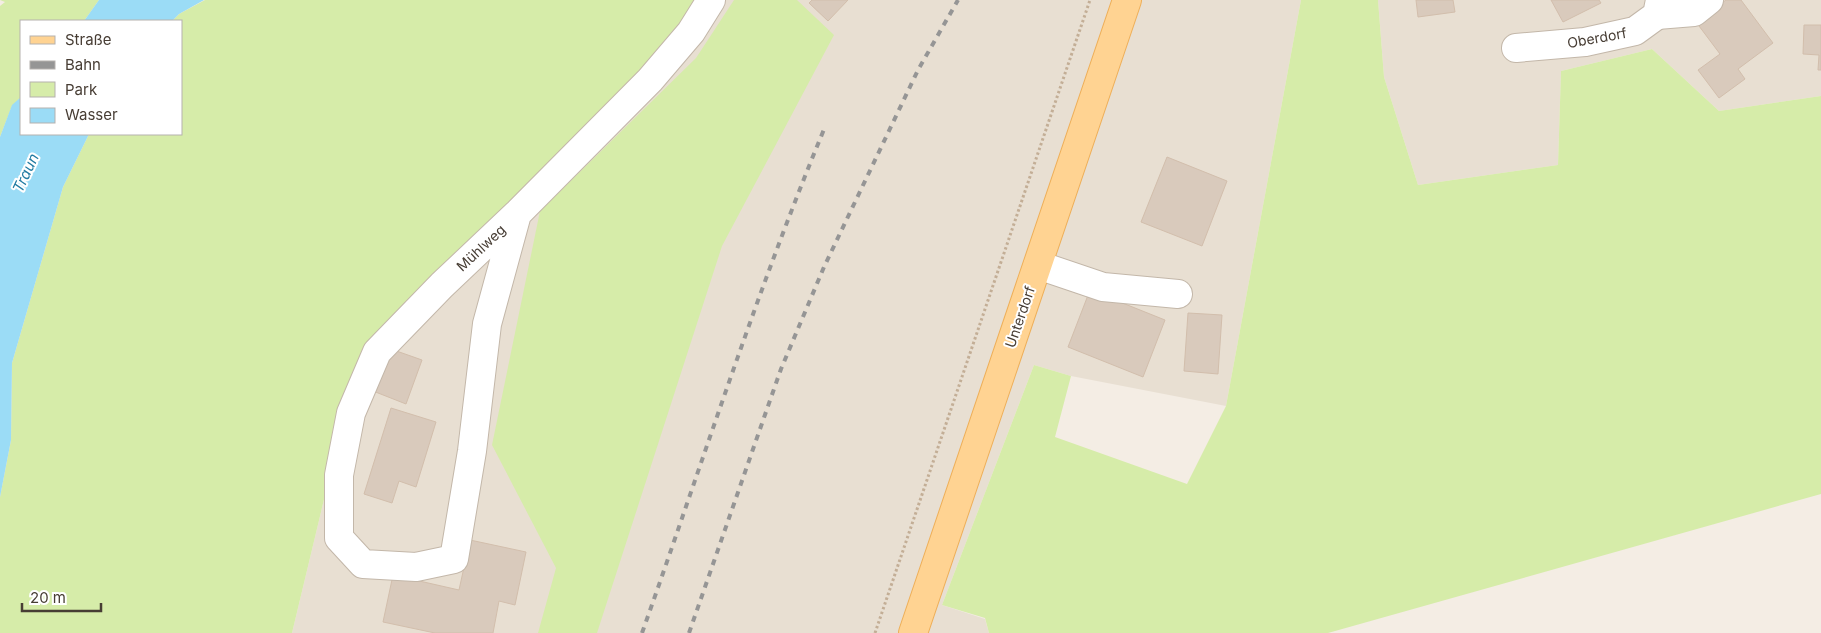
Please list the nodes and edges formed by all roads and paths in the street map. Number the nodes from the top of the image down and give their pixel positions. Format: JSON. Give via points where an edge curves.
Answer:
{"nodes":[{"id":1,"x":711,"y":0,"type":"edge"},
{"id":2,"x":1090,"y":0,"type":"edge"},
{"id":3,"x":1127,"y":0,"type":"edge"},
{"id":4,"x":1708,"y":0,"type":"edge"},
{"id":5,"x":1659,"y":8,"type":"edge"},
{"id":6,"x":1516,"y":48,"type":"dead end"},
{"id":7,"x":517,"y":214,"type":"junction"},
{"id":8,"x":1038,"y":265,"type":"junction"},
{"id":9,"x":1178,"y":294,"type":"dead end"},
{"id":10,"x":875,"y":633,"type":"edge"},
{"id":11,"x":913,"y":633,"type":"edge"}],
"edges":[{"from":1,"to":7,"type":"street","name":"Mühlweg","via":[[691,32],[650,80]]},
{"from":2,"to":10,"type":"path"},
{"from":3,"to":8,"type":"main road","name":"Unterdorf"},
{"from":4,"to":5,"type":"street","via":[[1694,12]]},
{"from":5,"to":6,"type":"street","name":"Oberdorf","via":[[1635,31],[1585,42]]},
{"from":7,"to":7,"type":"street","name":"Mühlweg","via":[[442,284],[377,352],[351,413],[339,475],[339,538],[363,564],[416,567],[454,559],[488,324]]},
{"from":8,"to":9,"type":"street","via":[[1103,287]]},
{"from":8,"to":11,"type":"main road","name":"Unterdorf"}]}
